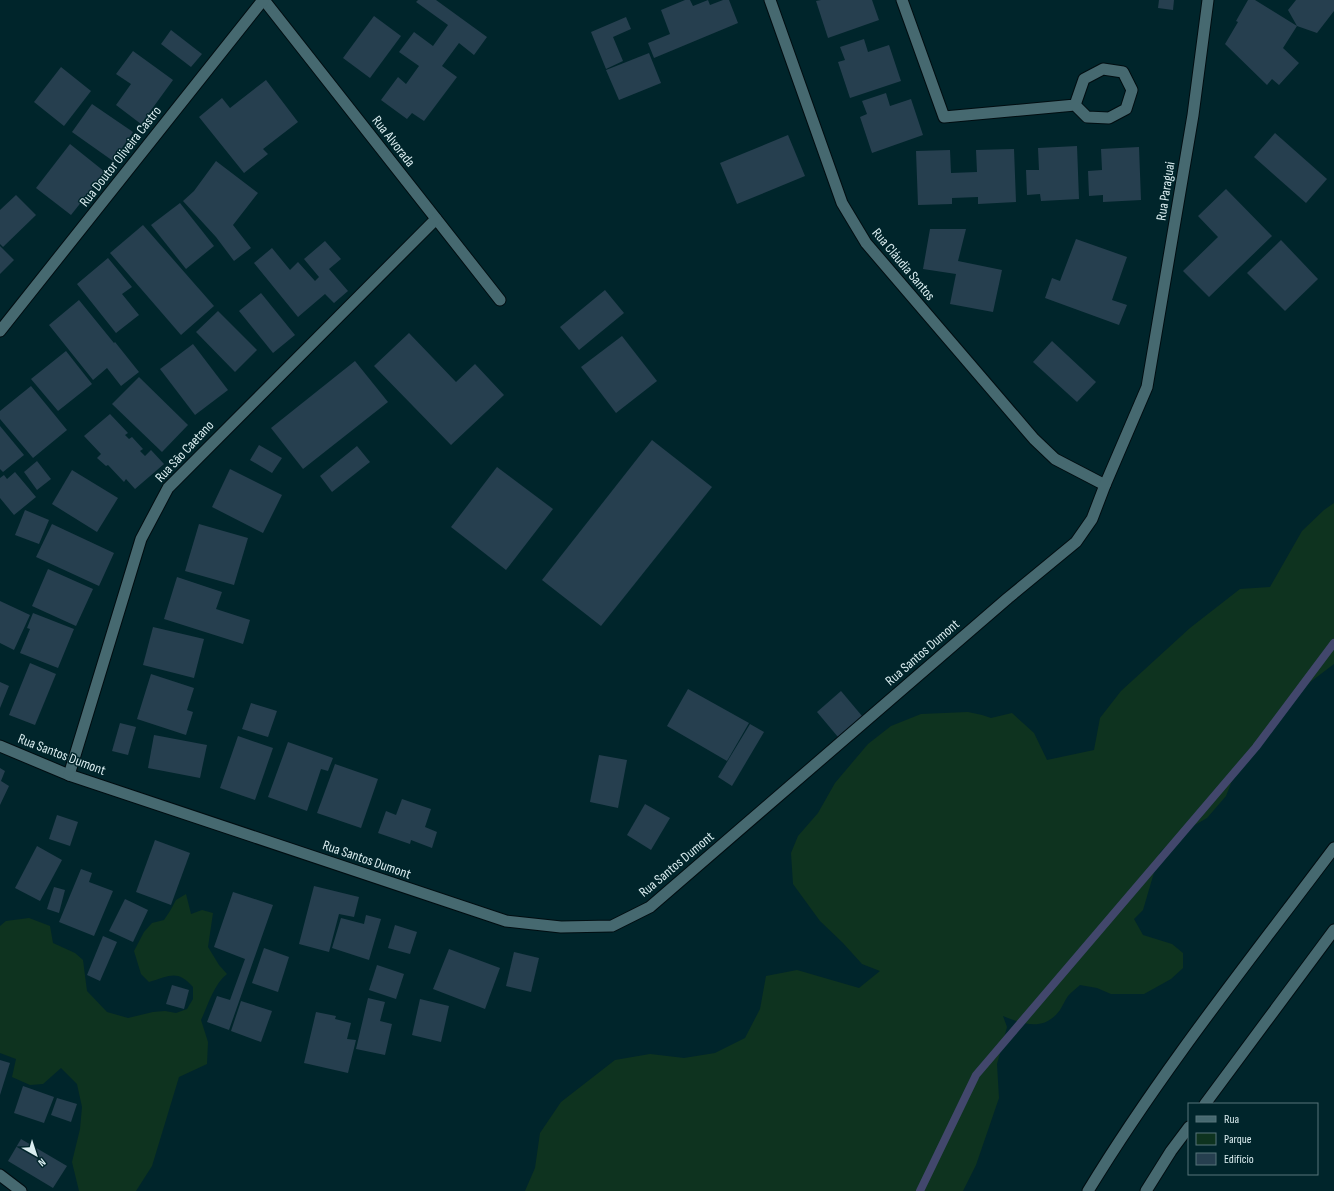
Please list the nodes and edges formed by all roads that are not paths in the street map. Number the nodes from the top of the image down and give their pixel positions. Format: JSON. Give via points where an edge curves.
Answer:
{"nodes":[{"id":1,"x":264,"y":0,"type":"edge"},
{"id":2,"x":770,"y":0,"type":"edge"},
{"id":3,"x":902,"y":0,"type":"edge"},
{"id":4,"x":1208,"y":0,"type":"edge"},
{"id":5,"x":1075,"y":105,"type":"junction"},
{"id":6,"x":436,"y":219,"type":"junction"},
{"id":7,"x":500,"y":300,"type":"dead end"},
{"id":8,"x":0,"y":331,"type":"edge"},
{"id":9,"x":1147,"y":387,"type":"joint"},
{"id":10,"x":1105,"y":485,"type":"junction"},
{"id":11,"x":0,"y":746,"type":"edge"},
{"id":12,"x":69,"y":775,"type":"junction"},
{"id":13,"x":1334,"y":848,"type":"edge"},
{"id":14,"x":1334,"y":930,"type":"edge"},
{"id":15,"x":1206,"y":1103,"type":"edge"},
{"id":16,"x":1188,"y":1128,"type":"edge"},
{"id":17,"x":0,"y":1175,"type":"edge"},
{"id":18,"x":21,"y":1191,"type":"edge"},
{"id":19,"x":1088,"y":1191,"type":"edge"},
{"id":20,"x":1146,"y":1191,"type":"edge"}],
"edges":[{"from":1,"to":6,"type":"street","name":"Rua Alvorada"},
{"from":1,"to":8,"type":"street","name":"Rua Doutor Oliveira Castro"},
{"from":2,"to":10,"type":"street","name":"Rua Cláudia Santos","via":[[842,203],[866,243],[1034,439],[1055,459]]},
{"from":3,"to":5,"type":"street","via":[[944,117]]},
{"from":4,"to":9,"type":"street","name":"Rua Paraguai","via":[[1192,115]]},
{"from":5,"to":5,"type":"street","via":[[1084,79],[1103,69],[1123,72],[1132,90],[1126,109],[1109,118],[1087,117]]},
{"from":6,"to":7,"type":"street","name":"Rua Alvorada"},
{"from":6,"to":12,"type":"street","name":"Rua São Caetano","via":[[168,488],[142,539]]},
{"from":9,"to":10,"type":"street","name":"Rua Santos Dumont"},
{"from":10,"to":12,"type":"street","name":"Rua Santos Dumont","via":[[1092,519],[1076,542],[650,907],[612,926],[561,927],[506,921]]},
{"from":11,"to":12,"type":"street","name":"Rua Santos Dumont"},
{"from":13,"to":19,"type":"street","via":[[1186,1045]]},
{"from":14,"to":15,"type":"street"},
{"from":16,"to":20,"type":"street"},
{"from":17,"to":18,"type":"street"}]}
